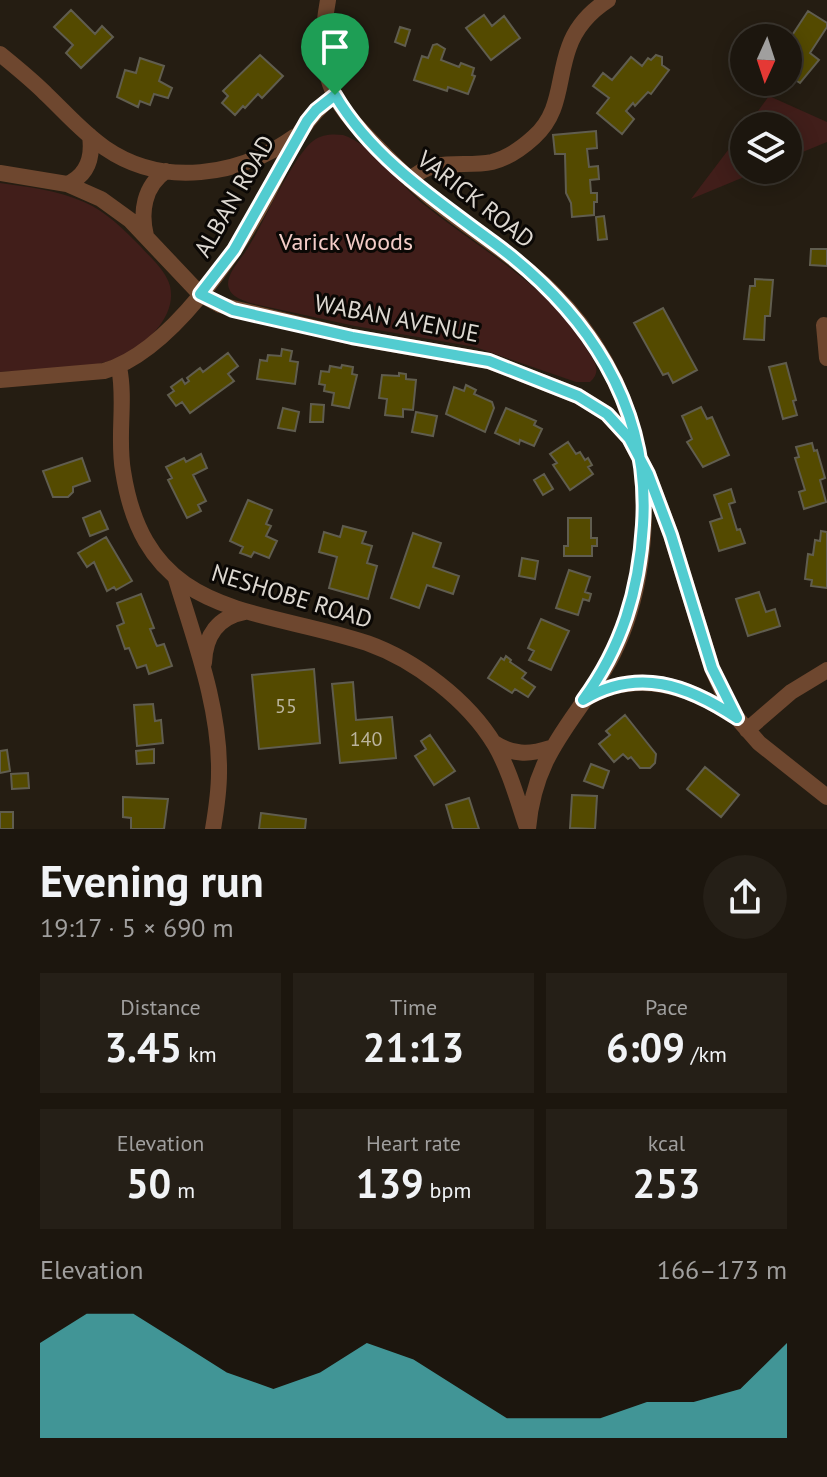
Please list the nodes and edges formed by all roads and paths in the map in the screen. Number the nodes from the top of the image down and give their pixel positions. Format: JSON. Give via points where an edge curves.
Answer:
{"nodes":[{"id":1,"x":328,"y":0,"type":"edge"},
{"id":2,"x":608,"y":0,"type":"edge"},
{"id":3,"x":0,"y":54,"type":"edge"},
{"id":4,"x":335,"y":95,"type":"junction"},
{"id":5,"x":299,"y":133,"type":"junction"},
{"id":6,"x":90,"y":136,"type":"junction"},
{"id":7,"x":166,"y":171,"type":"junction"},
{"id":8,"x":0,"y":173,"type":"edge"},
{"id":9,"x":410,"y":180,"type":"junction"},
{"id":10,"x":67,"y":184,"type":"junction"},
{"id":11,"x":146,"y":238,"type":"junction"},
{"id":12,"x":200,"y":294,"type":"junction"},
{"id":13,"x":824,"y":325,"type":"dead end"},
{"id":14,"x":827,"y":358,"type":"edge"},
{"id":15,"x":119,"y":367,"type":"junction"},
{"id":16,"x":0,"y":380,"type":"edge"},
{"id":17,"x":639,"y":453,"type":"junction"},
{"id":18,"x":176,"y":579,"type":"junction"},
{"id":19,"x":247,"y":612,"type":"junction"},
{"id":20,"x":204,"y":670,"type":"junction"},
{"id":21,"x":827,"y":670,"type":"edge"},
{"id":22,"x":583,"y":700,"type":"junction"},
{"id":23,"x":742,"y":724,"type":"junction"},
{"id":24,"x":493,"y":742,"type":"junction"},
{"id":25,"x":550,"y":748,"type":"junction"},
{"id":26,"x":827,"y":797,"type":"edge"},
{"id":27,"x":213,"y":829,"type":"edge"},
{"id":28,"x":528,"y":829,"type":"edge"}],
"edges":[{"from":1,"to":4,"type":"street","name":"VARICK ROAD","via":[[324,55]]},
{"from":2,"to":9,"type":"street","via":[[573,37],[554,110],[534,137],[503,159],[431,166]]},
{"from":3,"to":6,"type":"street"},
{"from":4,"to":5,"type":"street","name":"ALBAN ROAD"},
{"from":4,"to":9,"type":"street","name":"VARICK ROAD","via":[[351,120]]},
{"from":5,"to":7,"type":"street","via":[[265,154],[223,169]]},
{"from":5,"to":12,"type":"street","name":"ALBAN ROAD","via":[[239,241]]},
{"from":6,"to":7,"type":"street","via":[[131,162]]},
{"from":6,"to":10,"type":"street","via":[[86,168]]},
{"from":7,"to":11,"type":"street","via":[[145,201]]},
{"from":8,"to":10,"type":"street","name":"WABAN AVENUE"},
{"from":9,"to":17,"type":"street","name":"VARICK ROAD","via":[[522,266],[577,319],[619,391]]},
{"from":10,"to":11,"type":"street","name":"WABAN AVENUE","via":[[109,204]]},
{"from":11,"to":12,"type":"street","name":"WABAN AVENUE"},
{"from":12,"to":15,"type":"street","name":"ALBAN ROAD","via":[[154,344]]},
{"from":12,"to":17,"type":"street","name":"WABAN AVENUE","via":[[233,310],[506,367],[593,404],[619,425]]},
{"from":13,"to":14,"type":"street"},
{"from":15,"to":16,"type":"street","name":"ALBAN ROAD"},
{"from":15,"to":18,"type":"street","name":"NESHOBE ROAD","via":[[127,493],[148,542]]},
{"from":17,"to":22,"type":"street","name":"VARICK ROAD","via":[[644,514],[635,589],[613,653]]},
{"from":17,"to":23,"type":"street","name":"WABAN AVENUE","via":[[712,668]]},
{"from":18,"to":19,"type":"street","name":"NESHOBE ROAD","via":[[219,604]]},
{"from":18,"to":20,"type":"street"},
{"from":19,"to":20,"type":"street","via":[[214,627]]},
{"from":19,"to":24,"type":"street","name":"NESHOBE ROAD","via":[[348,637],[404,659],[443,688]]},
{"from":20,"to":27,"type":"street","via":[[220,771]]},
{"from":21,"to":23,"type":"street"},
{"from":22,"to":23,"type":"street","via":[[618,685],[656,683],[693,693]]},
{"from":22,"to":25,"type":"street","name":"VARICK ROAD"},
{"from":23,"to":26,"type":"street","name":"WABAN AVENUE","via":[[774,757]]},
{"from":24,"to":25,"type":"street","via":[[520,754]]},
{"from":24,"to":28,"type":"street","name":"NESHOBE ROAD"},
{"from":25,"to":28,"type":"street","name":"VARICK ROAD"}]}
